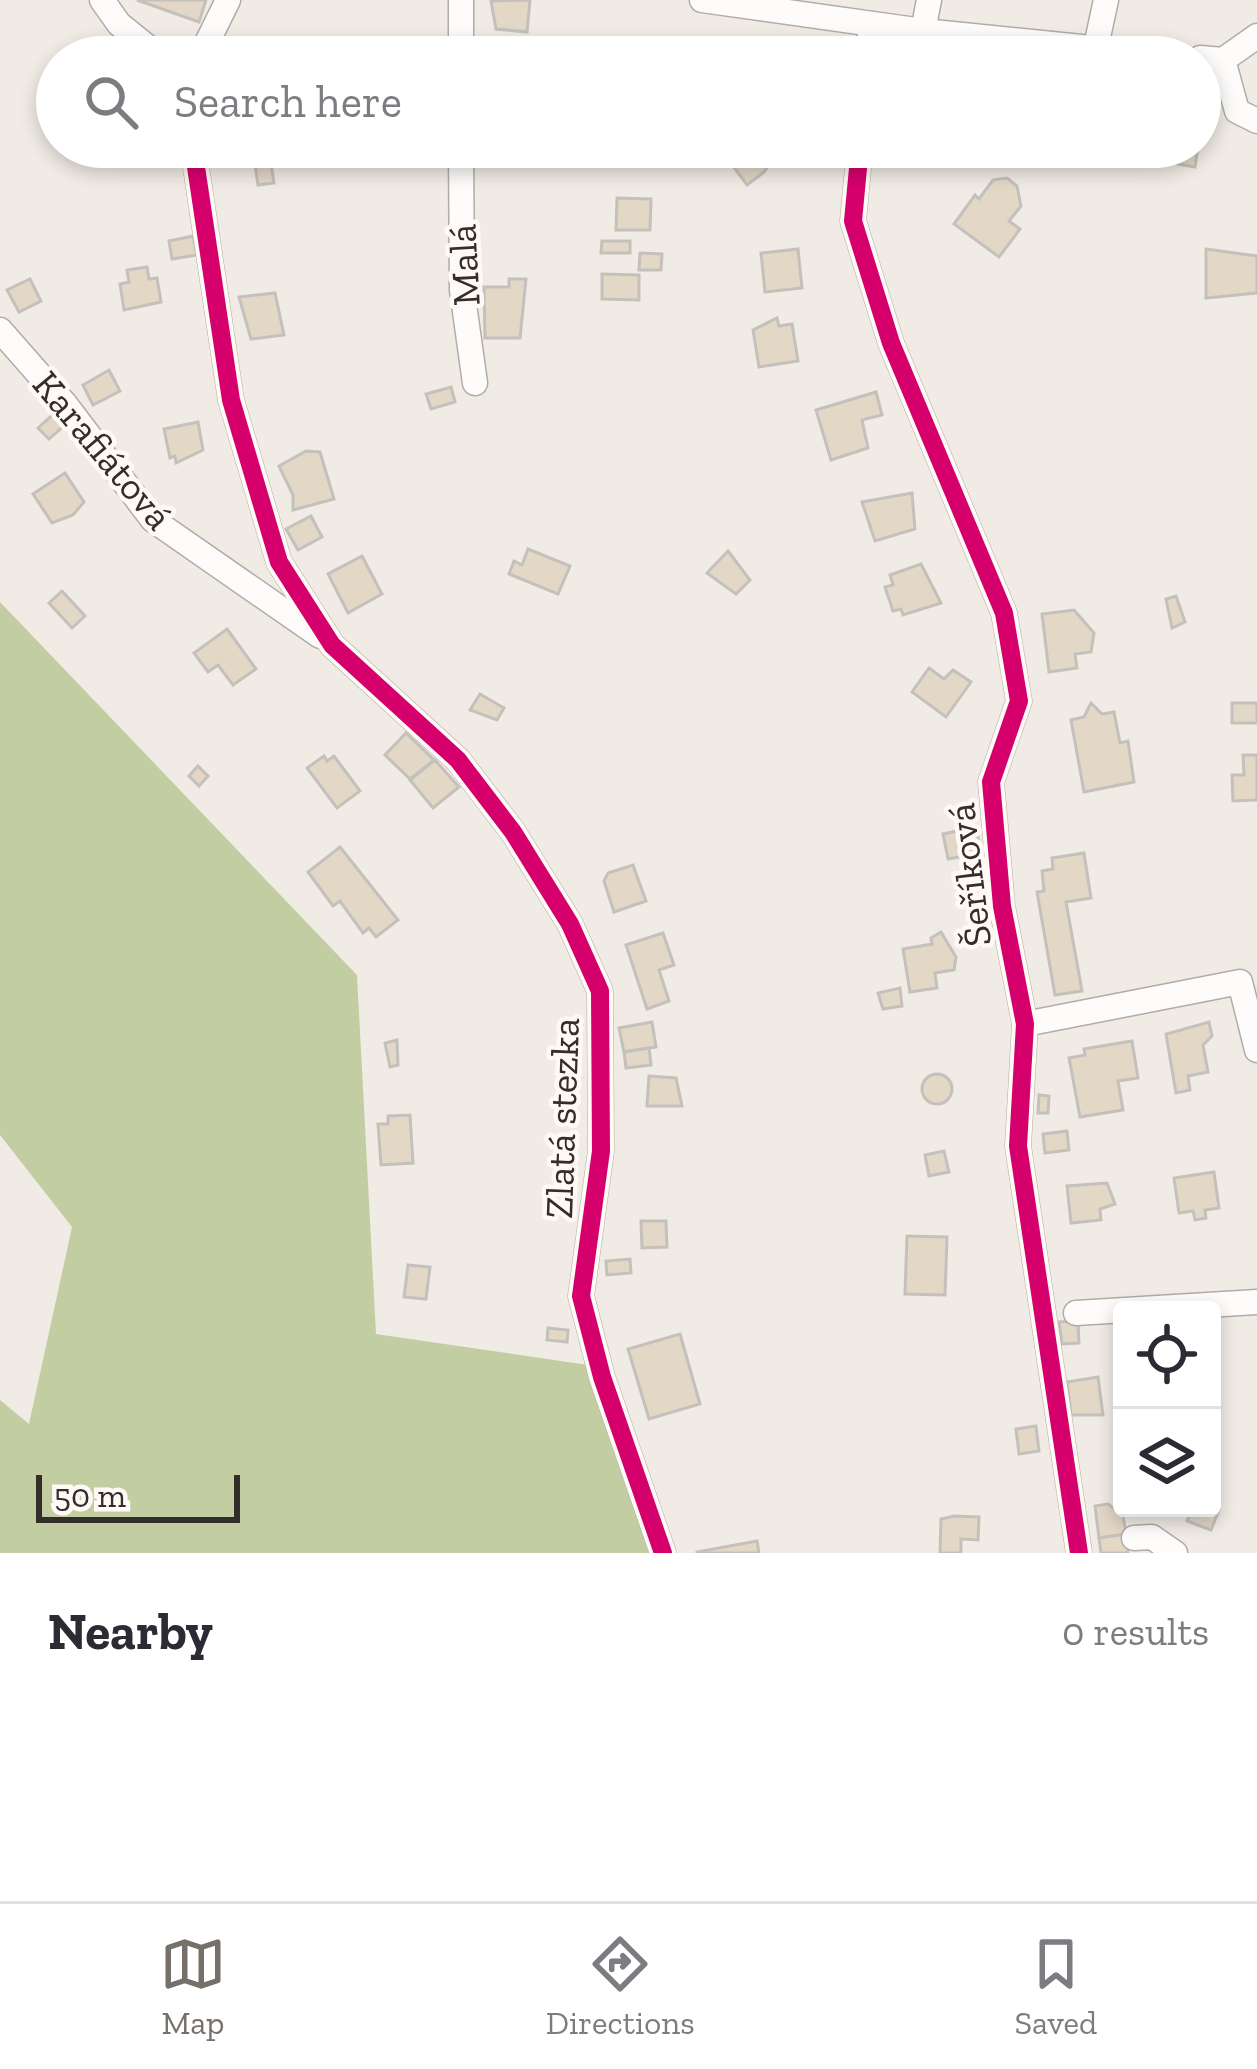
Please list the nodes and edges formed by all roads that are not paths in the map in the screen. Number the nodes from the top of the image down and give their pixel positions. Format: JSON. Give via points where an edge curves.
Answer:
{"nodes":[{"id":1,"x":102,"y":0,"type":"edge"},
{"id":2,"x":228,"y":0,"type":"edge"},
{"id":3,"x":461,"y":0,"type":"edge"},
{"id":4,"x":702,"y":0,"type":"edge"},
{"id":5,"x":929,"y":0,"type":"edge"},
{"id":6,"x":1106,"y":0,"type":"edge"},
{"id":7,"x":871,"y":24,"type":"junction"},
{"id":8,"x":923,"y":31,"type":"junction"},
{"id":9,"x":134,"y":36,"type":"edge"},
{"id":10,"x":210,"y":36,"type":"edge"},
{"id":11,"x":460,"y":36,"type":"edge"},
{"id":12,"x":870,"y":36,"type":"edge"},
{"id":13,"x":966,"y":36,"type":"edge"},
{"id":14,"x":1098,"y":36,"type":"edge"},
{"id":15,"x":1257,"y":36,"type":"edge"},
{"id":16,"x":1221,"y":54,"type":"edge"},
{"id":17,"x":1221,"y":78,"type":"edge"},
{"id":18,"x":1257,"y":121,"type":"edge"},
{"id":19,"x":196,"y":168,"type":"edge"},
{"id":20,"x":461,"y":168,"type":"edge"},
{"id":21,"x":858,"y":168,"type":"edge"},
{"id":22,"x":0,"y":330,"type":"edge"},
{"id":23,"x":475,"y":383,"type":"dead end"},
{"id":24,"x":332,"y":645,"type":"junction"},
{"id":25,"x":1024,"y":1024,"type":"junction"},
{"id":26,"x":1257,"y":1050,"type":"edge"},
{"id":27,"x":1257,"y":1302,"type":"edge"},
{"id":28,"x":1076,"y":1312,"type":"dead end"},
{"id":29,"x":1134,"y":1538,"type":"dead end"},
{"id":30,"x":663,"y":1553,"type":"edge"},
{"id":31,"x":1079,"y":1553,"type":"edge"},
{"id":32,"x":1175,"y":1553,"type":"edge"}],
"edges":[{"from":1,"to":9,"type":"street"},
{"from":2,"to":10,"type":"street"},
{"from":3,"to":11,"type":"street"},
{"from":4,"to":7,"type":"street"},
{"from":5,"to":8,"type":"street"},
{"from":6,"to":14,"type":"street"},
{"from":7,"to":8,"type":"street"},
{"from":7,"to":12,"type":"street"},
{"from":8,"to":13,"type":"street"},
{"from":15,"to":16,"type":"street"},
{"from":17,"to":18,"type":"street","via":[[1237,111]]},
{"from":19,"to":24,"type":"street","name":"Zlatá stezka","via":[[248,470],[279,562]]},
{"from":20,"to":23,"type":"street","name":"Malá","via":[[462,290]]},
{"from":21,"to":25,"type":"street","name":"Šeříková","via":[[853,221],[891,343],[1004,613],[1019,700],[991,782]]},
{"from":22,"to":24,"type":"street","name":"Karafiátová","via":[[153,520]]},
{"from":24,"to":30,"type":"street","name":"Zlatá stezka","via":[[458,760],[570,924],[600,991],[601,1151],[581,1296]]},
{"from":25,"to":26,"type":"street","via":[[1240,982]]},
{"from":25,"to":31,"type":"street","name":"Šeříková","via":[[1018,1146]]},
{"from":27,"to":28,"type":"street"},
{"from":29,"to":32,"type":"street","via":[[1152,1538]]}]}
